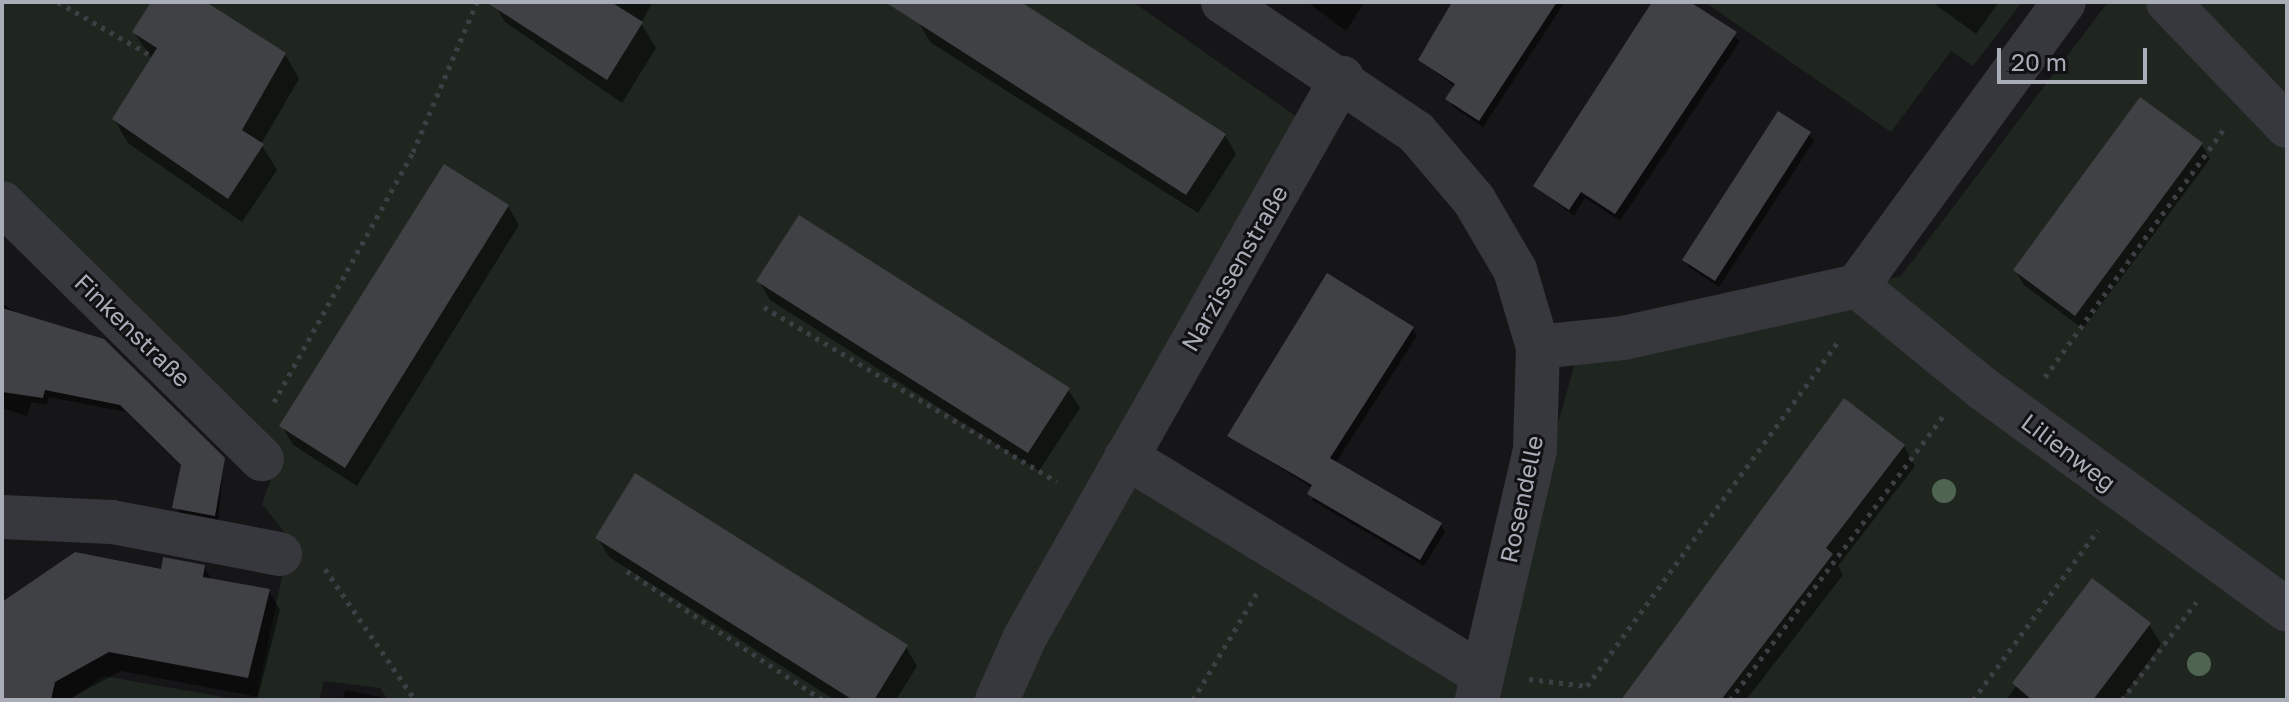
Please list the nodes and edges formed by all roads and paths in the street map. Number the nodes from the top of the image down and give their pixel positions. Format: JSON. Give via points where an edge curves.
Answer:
{"nodes":[{"id":1,"x":58,"y":2,"type":"edge"},
{"id":2,"x":477,"y":2,"type":"edge"},
{"id":3,"x":1223,"y":2,"type":"edge"},
{"id":4,"x":2064,"y":2,"type":"edge"},
{"id":5,"x":2168,"y":2,"type":"edge"},
{"id":6,"x":166,"y":64,"type":"dead end"},
{"id":7,"x":1342,"y":78,"type":"junction"},
{"id":8,"x":2254,"y":90,"type":"junction"},
{"id":9,"x":2287,"y":126,"type":"edge"},
{"id":10,"x":2,"y":203,"type":"edge"},
{"id":11,"x":1857,"y":286,"type":"junction"},
{"id":12,"x":764,"y":307,"type":"dead end"},
{"id":13,"x":1538,"y":347,"type":"junction"},
{"id":14,"x":1970,"y":379,"type":"junction"},
{"id":15,"x":2019,"y":414,"type":"junction"},
{"id":16,"x":256,"y":452,"type":"joint"},
{"id":17,"x":1126,"y":457,"type":"junction"},
{"id":18,"x":2125,"y":493,"type":"junction"},
{"id":19,"x":1099,"y":507,"type":"junction"},
{"id":20,"x":2,"y":517,"type":"edge"},
{"id":21,"x":280,"y":554,"type":"dead end"},
{"id":22,"x":1280,"y":557,"type":"junction"},
{"id":23,"x":321,"y":562,"type":"dead end"},
{"id":24,"x":2224,"y":564,"type":"junction"},
{"id":25,"x":627,"y":571,"type":"dead end"},
{"id":26,"x":2287,"y":610,"type":"edge"},
{"id":27,"x":1479,"y":687,"type":"edge"},
{"id":28,"x":415,"y":700,"type":"edge"},
{"id":29,"x":823,"y":700,"type":"edge"},
{"id":30,"x":997,"y":700,"type":"edge"},
{"id":31,"x":1193,"y":700,"type":"edge"},
{"id":32,"x":1730,"y":700,"type":"edge"},
{"id":33,"x":1973,"y":700,"type":"edge"},
{"id":34,"x":2122,"y":700,"type":"edge"}],
"edges":[{"from":1,"to":6,"type":"path"},
{"from":2,"to":16,"type":"path","via":[[413,152]]},
{"from":3,"to":7,"type":"street","name":"Rosendelle"},
{"from":4,"to":11,"type":"street"},
{"from":5,"to":8,"type":"street"},
{"from":7,"to":13,"type":"street","name":"Rosendelle","via":[[1416,132],[1474,200],[1515,270]]},
{"from":7,"to":17,"type":"street","name":"Narzissenstraße"},
{"from":8,"to":9,"type":"street"},
{"from":8,"to":15,"type":"path"},
{"from":10,"to":16,"type":"street","name":"Finkenstraße"},
{"from":11,"to":13,"type":"street","via":[[1623,338]]},
{"from":11,"to":14,"type":"street","name":"Lilienweg"},
{"from":11,"to":27,"type":"path","via":[[1837,349],[1587,686]]},
{"from":12,"to":19,"type":"path"},
{"from":13,"to":27,"type":"street","name":"Rosendelle","via":[[1535,450]]},
{"from":14,"to":15,"type":"street","name":"Lilienweg"},
{"from":14,"to":32,"type":"path"},
{"from":15,"to":18,"type":"street","name":"Lilienweg"},
{"from":17,"to":19,"type":"street","name":"Narzissenstraße"},
{"from":17,"to":22,"type":"street"},
{"from":18,"to":24,"type":"street","name":"Lilienweg"},
{"from":18,"to":33,"type":"path"},
{"from":19,"to":30,"type":"street","name":"Narzissenstraße"},
{"from":20,"to":21,"type":"street","via":[[112,522]]},
{"from":22,"to":27,"type":"street"},
{"from":22,"to":31,"type":"path"},
{"from":23,"to":28,"type":"path"},
{"from":24,"to":26,"type":"street","name":"Lilienweg"},
{"from":24,"to":34,"type":"path"},
{"from":25,"to":29,"type":"path"}]}
